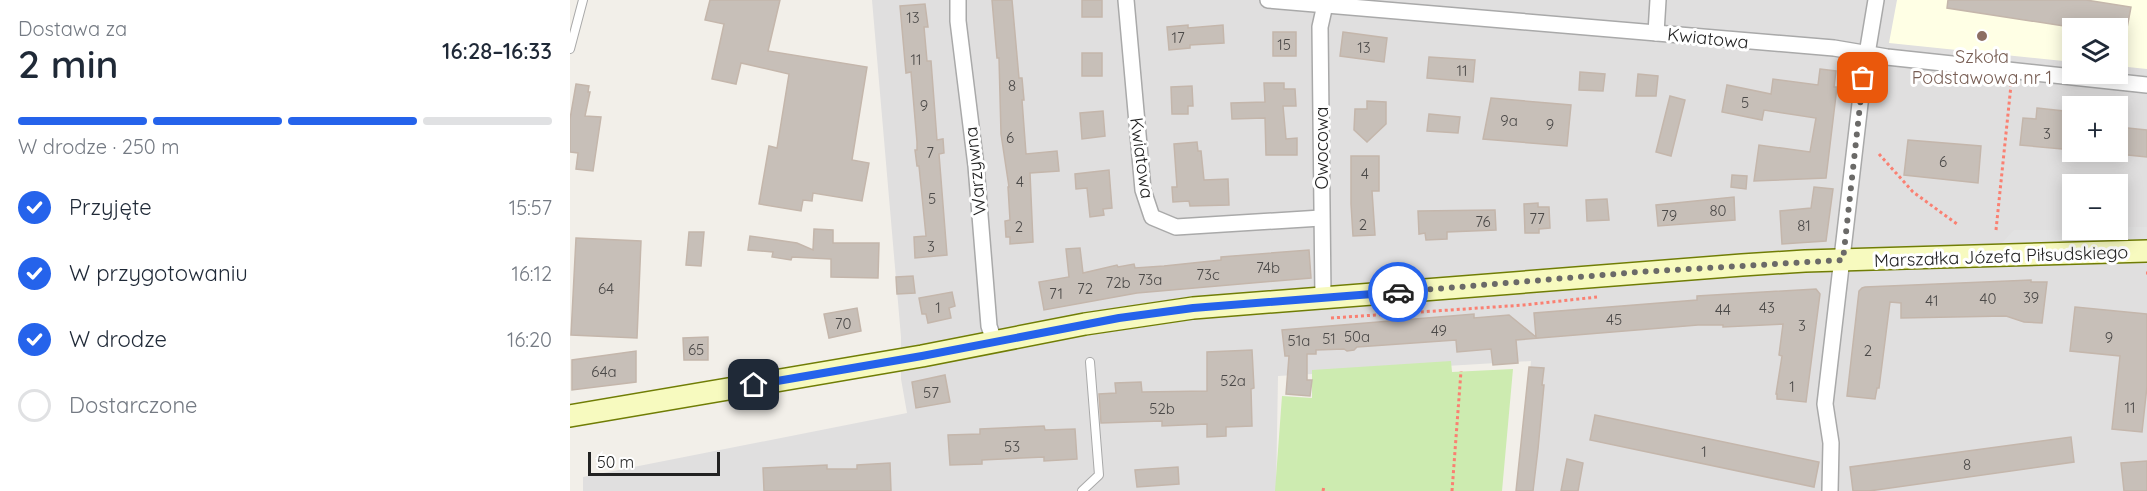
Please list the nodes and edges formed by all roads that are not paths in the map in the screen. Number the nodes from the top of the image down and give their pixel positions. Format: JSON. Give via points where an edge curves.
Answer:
{"nodes":[{"id":1,"x":583,"y":0,"type":"edge"},
{"id":2,"x":958,"y":0,"type":"edge"},
{"id":3,"x":1126,"y":0,"type":"edge"},
{"id":4,"x":1268,"y":0,"type":"edge"},
{"id":5,"x":1658,"y":0,"type":"edge"},
{"id":6,"x":1876,"y":0,"type":"edge"},
{"id":7,"x":1325,"y":3,"type":"edge"},
{"id":8,"x":1656,"y":33,"type":"junction"},
{"id":9,"x":570,"y":49,"type":"edge"},
{"id":10,"x":1866,"y":54,"type":"junction"},
{"id":11,"x":2147,"y":85,"type":"edge"},
{"id":12,"x":1321,"y":218,"type":"junction"},
{"id":13,"x":2147,"y":251,"type":"edge"},
{"id":14,"x":1843,"y":260,"type":"junction"},
{"id":15,"x":1323,"y":298,"type":"junction"},
{"id":16,"x":994,"y":341,"type":"junction"},
{"id":17,"x":1090,"y":362,"type":"dead end"},
{"id":18,"x":570,"y":416,"type":"edge"},
{"id":19,"x":1082,"y":491,"type":"edge"},
{"id":20,"x":1830,"y":491,"type":"edge"}],
"edges":[{"from":1,"to":9,"type":"lane"},
{"from":2,"to":16,"type":"street","name":"Warzywna","via":[[989,326]]},
{"from":3,"to":12,"type":"street","name":"Kwiatowa","via":[[1143,190],[1152,217],[1176,227]]},
{"from":4,"to":7,"type":"street","name":"Kwiatowa"},
{"from":5,"to":8,"type":"street"},
{"from":6,"to":10,"type":"street"},
{"from":7,"to":8,"type":"street","name":"Kwiatowa"},
{"from":7,"to":12,"type":"street","name":"Owocowa","via":[[1320,27]]},
{"from":8,"to":10,"type":"street","name":"Kwiatowa"},
{"from":10,"to":11,"type":"street","name":"Kwiatowa"},
{"from":10,"to":14,"type":"street"},
{"from":12,"to":15,"type":"street","name":"Owocowa"},
{"from":13,"to":14,"type":"street","name":"Marszałka Józefa Piłsudskiego"},
{"from":14,"to":15,"type":"street","name":"Marszałka Józefa Piłsudskiego"},
{"from":14,"to":20,"type":"street","via":[[1825,404],[1831,443]]},
{"from":15,"to":16,"type":"street","name":"Marszałka Józefa Piłsudskiego","via":[[1182,309]]},
{"from":16,"to":18,"type":"street","name":"Marszałka Józefa Piłsudskiego"},
{"from":17,"to":19,"type":"lane","via":[[1099,474]]}]}
